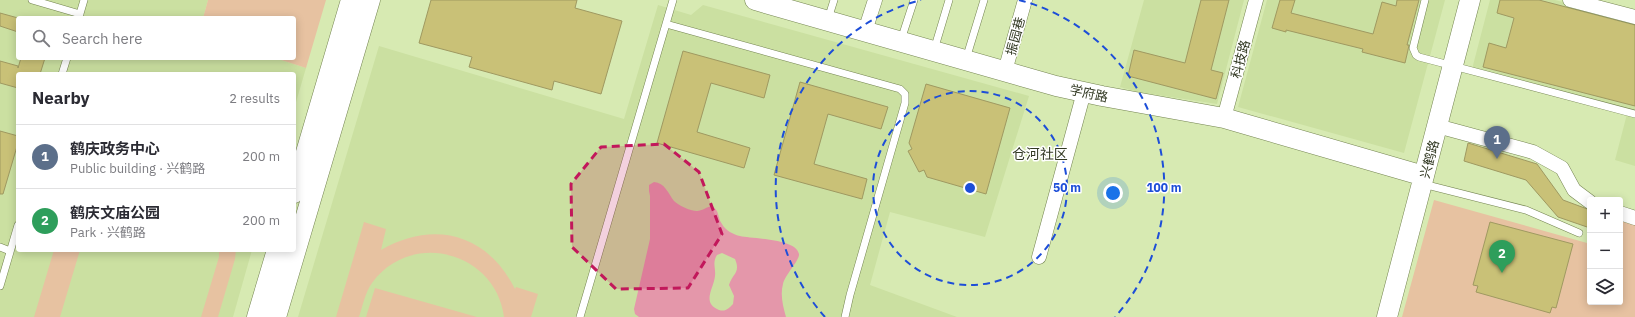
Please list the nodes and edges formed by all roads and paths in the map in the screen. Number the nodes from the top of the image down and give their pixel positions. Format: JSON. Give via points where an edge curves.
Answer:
{"nodes":[{"id":1,"x":32,"y":0,"type":"edge"},
{"id":2,"x":84,"y":0,"type":"edge"},
{"id":3,"x":351,"y":0,"type":"edge"},
{"id":4,"x":370,"y":0,"type":"edge"},
{"id":5,"x":673,"y":0,"type":"edge"},
{"id":6,"x":834,"y":0,"type":"edge"},
{"id":7,"x":874,"y":0,"type":"edge"},
{"id":8,"x":914,"y":0,"type":"edge"},
{"id":9,"x":949,"y":0,"type":"edge"},
{"id":10,"x":984,"y":0,"type":"edge"},
{"id":11,"x":1025,"y":0,"type":"edge"},
{"id":12,"x":1256,"y":0,"type":"edge"},
{"id":13,"x":1425,"y":0,"type":"edge"},
{"id":14,"x":1470,"y":0,"type":"edge"},
{"id":15,"x":1570,"y":0,"type":"edge"},
{"id":16,"x":762,"y":1,"type":"edge"},
{"id":17,"x":79,"y":16,"type":"edge"},
{"id":18,"x":1635,"y":17,"type":"edge"},
{"id":19,"x":827,"y":21,"type":"junction"},
{"id":20,"x":666,"y":24,"type":"junction"},
{"id":21,"x":865,"y":31,"type":"junction"},
{"id":22,"x":901,"y":42,"type":"junction"},
{"id":23,"x":934,"y":51,"type":"junction"},
{"id":24,"x":66,"y":60,"type":"edge"},
{"id":25,"x":966,"y":60,"type":"junction"},
{"id":26,"x":1453,"y":66,"type":"junction"},
{"id":27,"x":1005,"y":71,"type":"junction"},
{"id":28,"x":63,"y":72,"type":"edge"},
{"id":29,"x":1084,"y":92,"type":"junction"},
{"id":30,"x":1635,"y":114,"type":"edge"},
{"id":31,"x":1224,"y":118,"type":"junction"},
{"id":32,"x":1437,"y":126,"type":"junction"},
{"id":33,"x":1423,"y":180,"type":"junction"},
{"id":34,"x":296,"y":186,"type":"edge"},
{"id":35,"x":1587,"y":200,"type":"edge"},
{"id":36,"x":1623,"y":214,"type":"edge"},
{"id":37,"x":1635,"y":218,"type":"edge"},
{"id":38,"x":16,"y":231,"type":"edge"},
{"id":39,"x":1579,"y":233,"type":"dead end"},
{"id":40,"x":0,"y":248,"type":"edge"},
{"id":41,"x":10,"y":250,"type":"junction"},
{"id":42,"x":296,"y":250,"type":"edge"},
{"id":43,"x":276,"y":252,"type":"edge"},
{"id":44,"x":295,"y":252,"type":"edge"},
{"id":45,"x":1038,"y":257,"type":"dead end"},
{"id":46,"x":0,"y":286,"type":"edge"},
{"id":47,"x":257,"y":317,"type":"edge"},
{"id":48,"x":276,"y":317,"type":"edge"},
{"id":49,"x":580,"y":317,"type":"edge"},
{"id":50,"x":845,"y":317,"type":"edge"},
{"id":51,"x":1387,"y":317,"type":"edge"}],
"edges":[{"from":1,"to":17,"type":"lane"},
{"from":2,"to":17,"type":"lane"},
{"from":3,"to":34,"type":"street"},
{"from":4,"to":42,"type":"street"},
{"from":5,"to":20,"type":"lane"},
{"from":6,"to":19,"type":"lane"},
{"from":7,"to":21,"type":"street"},
{"from":8,"to":22,"type":"lane"},
{"from":9,"to":23,"type":"lane"},
{"from":10,"to":25,"type":"lane"},
{"from":11,"to":27,"type":"street","name":"振园巷"},
{"from":12,"to":31,"type":"street","name":"科技路"},
{"from":13,"to":26,"type":"lane","via":[[1414,51],[1419,57]]},
{"from":14,"to":26,"type":"street","name":"兴鹤路"},
{"from":15,"to":18,"type":"street"},
{"from":16,"to":19,"type":"street","name":"学府路","via":[[798,9]]},
{"from":19,"to":21,"type":"street","name":"学府路"},
{"from":20,"to":49,"type":"lane"},
{"from":20,"to":50,"type":"lane","via":[[900,89],[905,94],[905,103]]},
{"from":21,"to":22,"type":"street","name":"学府路"},
{"from":22,"to":23,"type":"street","name":"学府路"},
{"from":23,"to":25,"type":"street","name":"学府路"},
{"from":24,"to":28,"type":"lane"},
{"from":25,"to":27,"type":"street","name":"学府路"},
{"from":26,"to":30,"type":"lane"},
{"from":26,"to":32,"type":"street","name":"兴鹤路"},
{"from":27,"to":29,"type":"street","name":"学府路"},
{"from":29,"to":31,"type":"street","name":"学府路"},
{"from":29,"to":45,"type":"street"},
{"from":31,"to":33,"type":"street","name":"学府路"},
{"from":32,"to":33,"type":"street","name":"兴鹤路"},
{"from":32,"to":35,"type":"street","via":[[1533,152],[1562,168],[1574,190]]},
{"from":33,"to":39,"type":"lane","via":[[1526,210]]},
{"from":33,"to":51,"type":"street","name":"兴鹤路"},
{"from":36,"to":37,"type":"street"},
{"from":38,"to":41,"type":"lane"},
{"from":40,"to":41,"type":"lane"},
{"from":41,"to":46,"type":"lane"},
{"from":43,"to":47,"type":"street"},
{"from":44,"to":48,"type":"street"}]}
